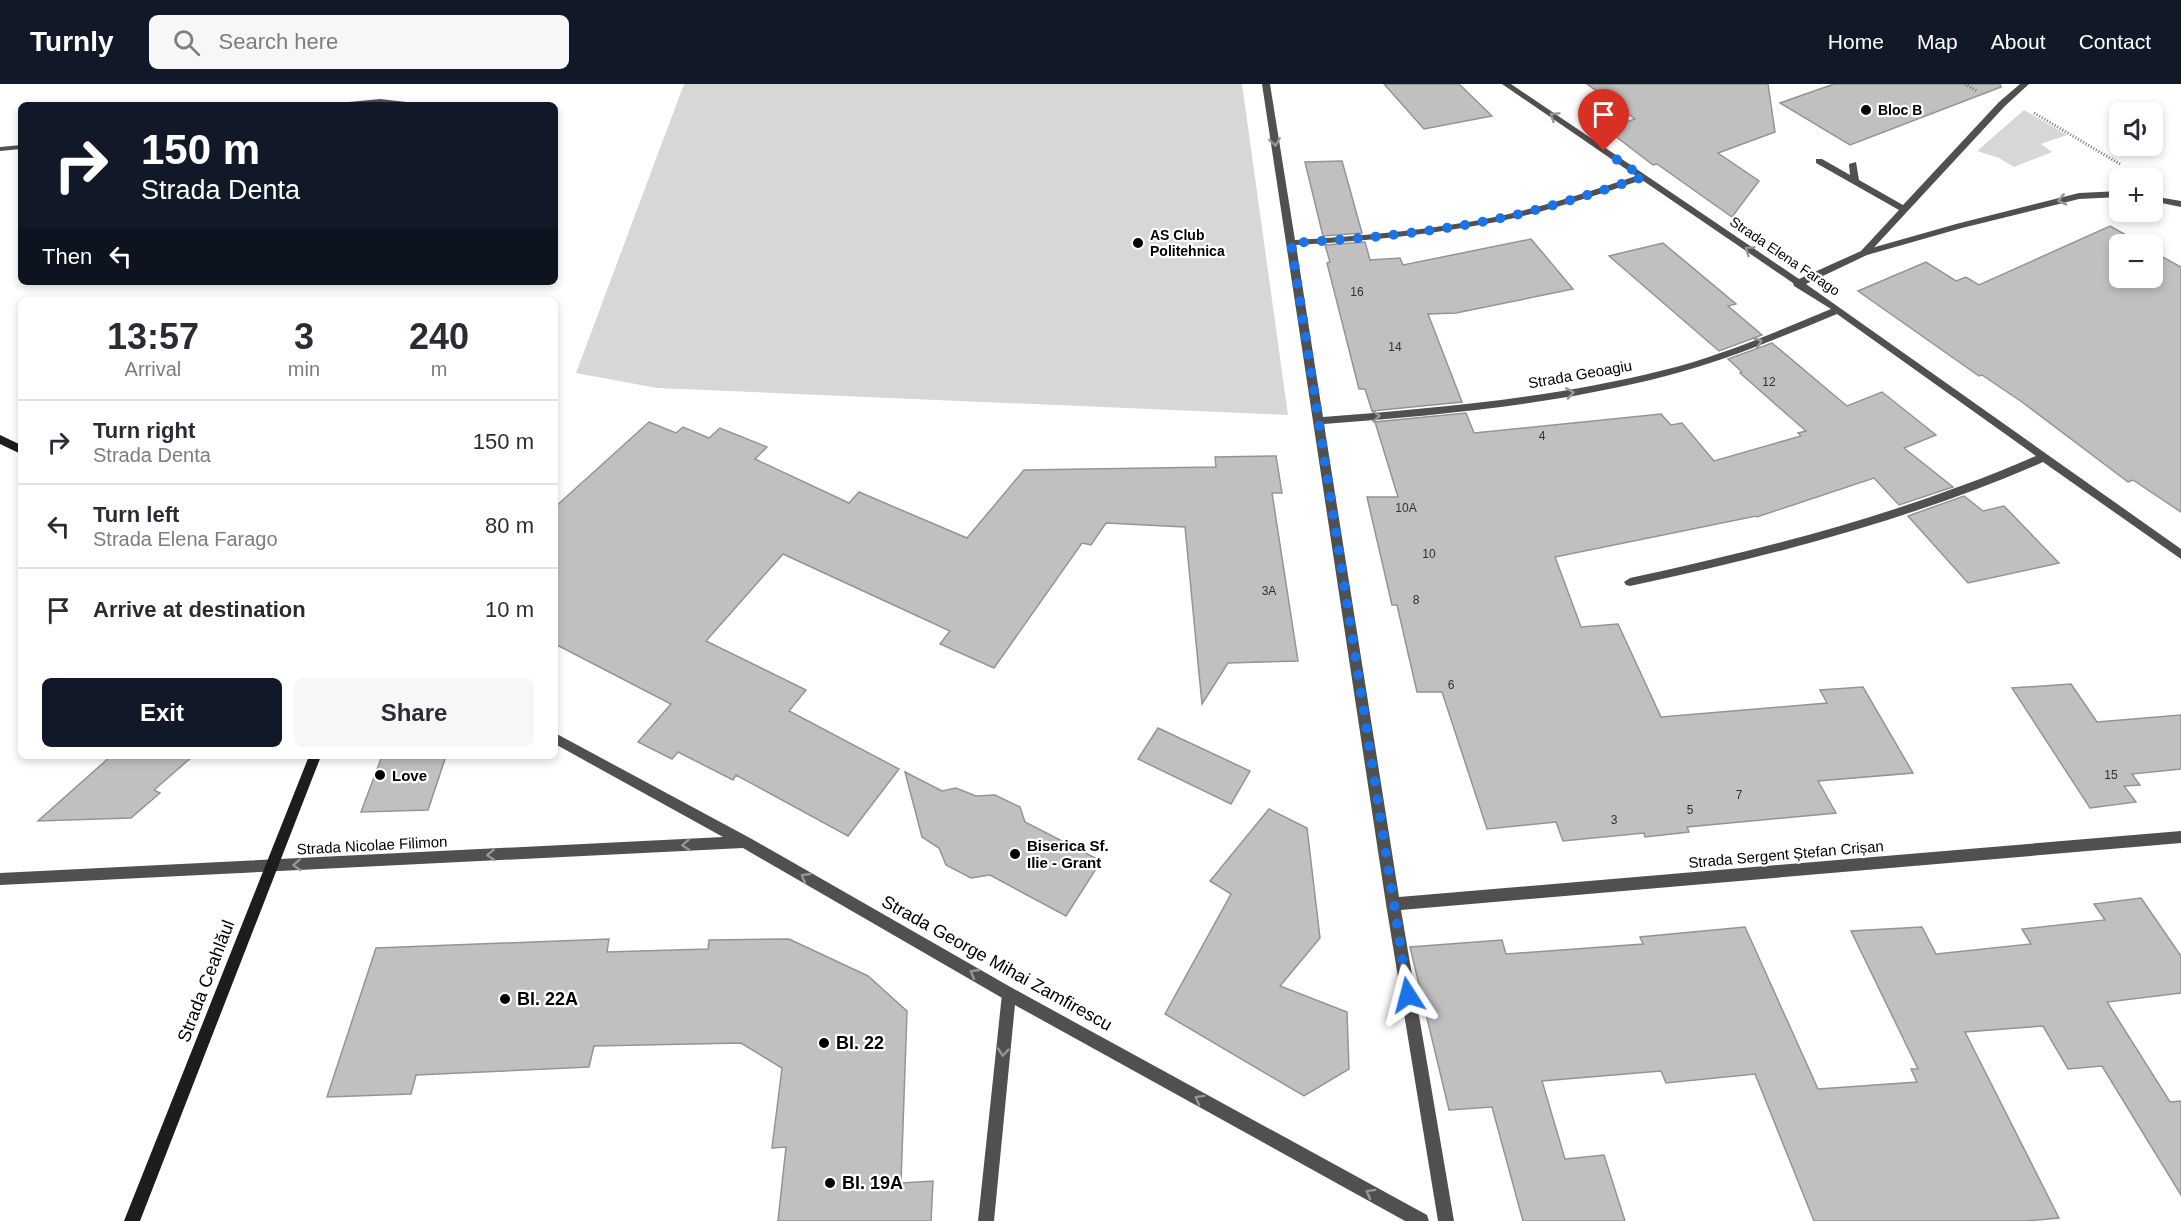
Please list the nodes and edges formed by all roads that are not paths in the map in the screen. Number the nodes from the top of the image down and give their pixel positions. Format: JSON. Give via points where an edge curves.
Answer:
{"nodes":[{"id":1,"x":1266,"y":84,"type":"edge"},
{"id":2,"x":1506,"y":84,"type":"edge"},
{"id":3,"x":2025,"y":84,"type":"edge"},
{"id":4,"x":370,"y":102,"type":"edge"},
{"id":5,"x":389,"y":102,"type":"edge"},
{"id":6,"x":18,"y":147,"type":"edge"},
{"id":7,"x":0,"y":149,"type":"edge"},
{"id":8,"x":1819,"y":161,"type":"dead end"},
{"id":9,"x":1854,"y":164,"type":"dead end"},
{"id":10,"x":1643,"y":177,"type":"junction"},
{"id":11,"x":1855,"y":182,"type":"junction"},
{"id":12,"x":2109,"y":195,"type":"edge"},
{"id":13,"x":2163,"y":200,"type":"edge"},
{"id":14,"x":2181,"y":204,"type":"edge"},
{"id":15,"x":1905,"y":210,"type":"junction"},
{"id":16,"x":1291,"y":243,"type":"junction"},
{"id":17,"x":1864,"y":253,"type":"junction"},
{"id":18,"x":1797,"y":284,"type":"junction"},
{"id":19,"x":1838,"y":310,"type":"junction"},
{"id":20,"x":1318,"y":421,"type":"junction"},
{"id":21,"x":0,"y":439,"type":"edge"},
{"id":22,"x":18,"y":448,"type":"edge"},
{"id":23,"x":2044,"y":457,"type":"junction"},
{"id":24,"x":2181,"y":555,"type":"edge"},
{"id":25,"x":1630,"y":582,"type":"dead end"},
{"id":26,"x":558,"y":740,"type":"edge"},
{"id":27,"x":314,"y":759,"type":"edge"},
{"id":28,"x":2181,"y":837,"type":"edge"},
{"id":29,"x":745,"y":842,"type":"junction"},
{"id":30,"x":272,"y":866,"type":"junction"},
{"id":31,"x":0,"y":879,"type":"edge"},
{"id":32,"x":1393,"y":904,"type":"junction"},
{"id":33,"x":1009,"y":994,"type":"junction"},
{"id":34,"x":132,"y":1221,"type":"edge"},
{"id":35,"x":986,"y":1221,"type":"edge"},
{"id":36,"x":1422,"y":1221,"type":"edge"},
{"id":37,"x":1446,"y":1221,"type":"edge"}],
"edges":[{"from":1,"to":16,"type":"street","one_way":true},
{"from":10,"to":2,"type":"street","name":"Strada Elena Farago","one_way":true},
{"from":3,"to":15,"type":"street"},
{"from":4,"to":5,"type":"street"},
{"from":6,"to":7,"type":"street"},
{"from":8,"to":11,"type":"street"},
{"from":9,"to":11,"type":"street"},
{"from":10,"to":16,"type":"street","via":[[1574,200],[1496,219],[1406,233]]},
{"from":18,"to":10,"type":"street","name":"Strada Elena Farago","one_way":true},
{"from":11,"to":15,"type":"street"},
{"from":12,"to":17,"type":"street","one_way":true,"via":[[2057,201]]},
{"from":13,"to":14,"type":"street"},
{"from":15,"to":17,"type":"street"},
{"from":16,"to":20,"type":"street"},
{"from":17,"to":18,"type":"street"},
{"from":18,"to":19,"type":"street","name":"Strada Elena Farago"},
{"from":20,"to":19,"type":"street","name":"Strada Geoagiu","one_way":true,"via":[[1472,407],[1574,392],[1667,372]]},
{"from":19,"to":23,"type":"street","name":"Strada Elena Farago"},
{"from":20,"to":32,"type":"street"},
{"from":21,"to":22,"type":"street"},
{"from":23,"to":24,"type":"street","name":"Strada Elena Farago"},
{"from":23,"to":25,"type":"street","via":[[1956,495],[1856,528]]},
{"from":26,"to":29,"type":"street","name":"Strada George Mihai Zamfirescu"},
{"from":27,"to":30,"type":"street","name":"Strada Ceahlăul"},
{"from":28,"to":32,"type":"street","name":"Strada Sergent Ștefan Crișan"},
{"from":29,"to":30,"type":"street","name":"Strada Nicolae Filimon","one_way":true},
{"from":33,"to":29,"type":"street","name":"Strada George Mihai Zamfirescu","one_way":true},
{"from":30,"to":31,"type":"street","name":"Strada Nicolae Filimon"},
{"from":30,"to":34,"type":"street","name":"Strada Ceahlăul"},
{"from":32,"to":37,"type":"street"},
{"from":33,"to":35,"type":"street","one_way":true},
{"from":36,"to":33,"type":"street","name":"Strada George Mihai Zamfirescu","one_way":true}]}
